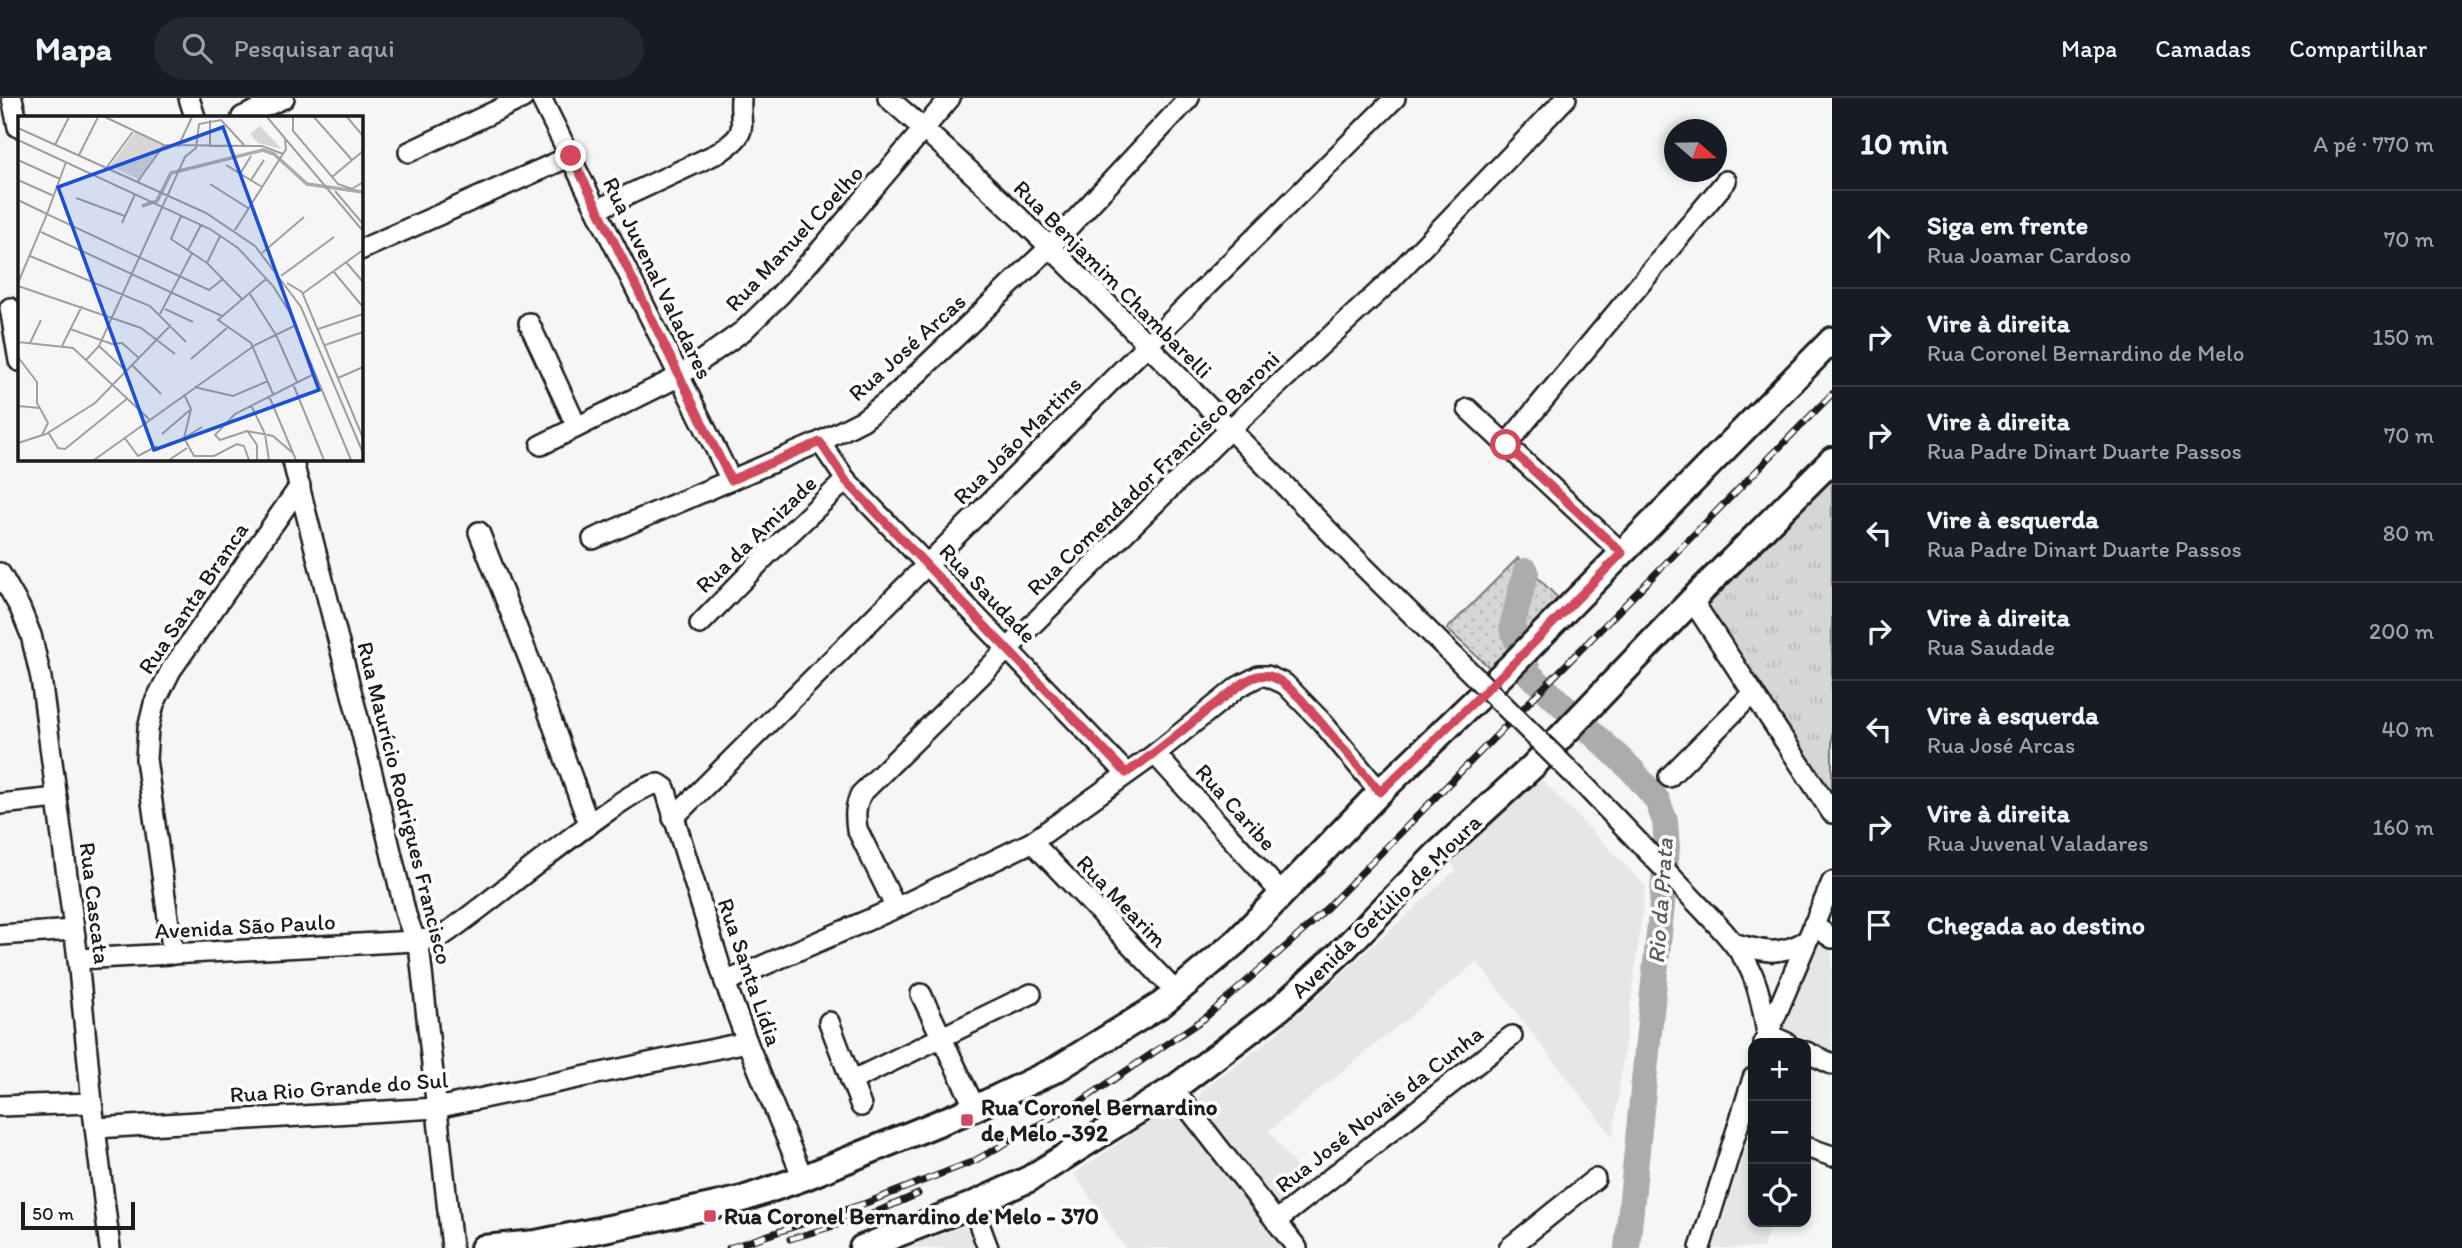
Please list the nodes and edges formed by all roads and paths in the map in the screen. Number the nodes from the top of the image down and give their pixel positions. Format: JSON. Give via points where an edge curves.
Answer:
{"nodes":[{"id":1,"x":12,"y":98,"type":"edge"},
{"id":2,"x":189,"y":98,"type":"edge"},
{"id":3,"x":284,"y":98,"type":"edge"},
{"id":4,"x":523,"y":98,"type":"edge"},
{"id":5,"x":741,"y":98,"type":"edge"},
{"id":6,"x":888,"y":98,"type":"edge"},
{"id":7,"x":950,"y":98,"type":"edge"},
{"id":8,"x":1189,"y":98,"type":"edge"},
{"id":9,"x":1395,"y":98,"type":"edge"},
{"id":10,"x":1566,"y":98,"type":"edge"},
{"id":11,"x":548,"y":100,"type":"edge"},
{"id":12,"x":195,"y":116,"type":"edge"},
{"id":13,"x":244,"y":116,"type":"edge"},
{"id":14,"x":18,"y":127,"type":"edge"},
{"id":15,"x":925,"y":130,"type":"junction"},
{"id":16,"x":409,"y":152,"type":"dead end"},
{"id":17,"x":571,"y":156,"type":"junction"},
{"id":18,"x":1725,"y":182,"type":"edge"},
{"id":19,"x":598,"y":209,"type":"junction"},
{"id":20,"x":1049,"y":248,"type":"junction"},
{"id":21,"x":362,"y":249,"type":"edge"},
{"id":22,"x":10,"y":309,"type":"edge"},
{"id":23,"x":529,"y":323,"type":"dead end"},
{"id":24,"x":1832,"y":340,"type":"edge"},
{"id":25,"x":1146,"y":345,"type":"junction"},
{"id":26,"x":18,"y":355,"type":"edge"},
{"id":27,"x":678,"y":377,"type":"junction"},
{"id":28,"x":1468,"y":409,"type":"dead end"},
{"id":29,"x":577,"y":427,"type":"junction"},
{"id":30,"x":1229,"y":430,"type":"junction"},
{"id":31,"x":820,"y":442,"type":"junction"},
{"id":32,"x":541,"y":445,"type":"dead end"},
{"id":33,"x":1506,"y":445,"type":"junction"},
{"id":34,"x":293,"y":460,"type":"edge"},
{"id":35,"x":1832,"y":460,"type":"edge"},
{"id":36,"x":731,"y":480,"type":"junction"},
{"id":37,"x":846,"y":481,"type":"junction"},
{"id":38,"x":300,"y":486,"type":"junction"},
{"id":39,"x":479,"y":532,"type":"dead end"},
{"id":40,"x":593,"y":539,"type":"dead end"},
{"id":41,"x":1622,"y":553,"type":"junction"},
{"id":42,"x":926,"y":565,"type":"junction"},
{"id":43,"x":0,"y":573,"type":"edge"},
{"id":44,"x":1692,"y":600,"type":"junction"},
{"id":45,"x":700,"y":624,"type":"dead end"},
{"id":46,"x":1009,"y":649,"type":"junction"},
{"id":47,"x":1753,"y":693,"type":"junction"},
{"id":48,"x":1155,"y":754,"type":"junction"},
{"id":49,"x":1126,"y":773,"type":"junction"},
{"id":50,"x":1669,"y":777,"type":"dead end"},
{"id":51,"x":657,"y":783,"type":"joint"},
{"id":52,"x":1380,"y":792,"type":"junction"},
{"id":53,"x":57,"y":798,"type":"junction"},
{"id":54,"x":0,"y":804,"type":"edge"},
{"id":55,"x":1832,"y":813,"type":"edge"},
{"id":56,"x":674,"y":818,"type":"junction"},
{"id":57,"x":589,"y":825,"type":"junction"},
{"id":58,"x":1032,"y":842,"type":"junction"},
{"id":59,"x":1832,"y":883,"type":"edge"},
{"id":60,"x":1282,"y":894,"type":"junction"},
{"id":61,"x":896,"y":908,"type":"junction"},
{"id":62,"x":73,"y":930,"type":"junction"},
{"id":63,"x":1809,"y":933,"type":"junction"},
{"id":64,"x":0,"y":934,"type":"edge"},
{"id":65,"x":1832,"y":938,"type":"edge"},
{"id":66,"x":415,"y":942,"type":"junction"},
{"id":67,"x":1737,"y":944,"type":"junction"},
{"id":68,"x":173,"y":954,"type":"junction"},
{"id":69,"x":78,"y":959,"type":"junction"},
{"id":70,"x":725,"y":982,"type":"junction"},
{"id":71,"x":1177,"y":993,"type":"junction"},
{"id":72,"x":921,"y":994,"type":"dead end"},
{"id":73,"x":1031,"y":994,"type":"dead end"},
{"id":74,"x":829,"y":1021,"type":"dead end"},
{"id":75,"x":1512,"y":1036,"type":"dead end"},
{"id":76,"x":942,"y":1038,"type":"junction"},
{"id":77,"x":1766,"y":1038,"type":"edge"},
{"id":78,"x":1766,"y":1038,"type":"edge"},
{"id":79,"x":747,"y":1042,"type":"junction"},
{"id":80,"x":1811,"y":1054,"type":"edge"},
{"id":81,"x":1832,"y":1064,"type":"edge"},
{"id":82,"x":851,"y":1082,"type":"junction"},
{"id":83,"x":1173,"y":1089,"type":"junction"},
{"id":84,"x":1750,"y":1101,"type":"edge"},
{"id":85,"x":92,"y":1103,"type":"junction"},
{"id":86,"x":860,"y":1105,"type":"dead end"},
{"id":87,"x":0,"y":1106,"type":"edge"},
{"id":88,"x":436,"y":1108,"type":"junction"},
{"id":89,"x":975,"y":1108,"type":"junction"},
{"id":90,"x":1746,"y":1125,"type":"edge"},
{"id":91,"x":96,"y":1128,"type":"junction"},
{"id":92,"x":1811,"y":1149,"type":"edge"},
{"id":93,"x":1832,"y":1156,"type":"edge"},
{"id":94,"x":803,"y":1178,"type":"junction"},
{"id":95,"x":1595,"y":1179,"type":"dead end"},
{"id":96,"x":972,"y":1205,"type":"junction"},
{"id":97,"x":1276,"y":1221,"type":"junction"},
{"id":98,"x":110,"y":1248,"type":"edge"},
{"id":99,"x":452,"y":1248,"type":"edge"},
{"id":100,"x":483,"y":1248,"type":"edge"},
{"id":101,"x":862,"y":1248,"type":"edge"},
{"id":102,"x":988,"y":1248,"type":"edge"},
{"id":103,"x":1297,"y":1248,"type":"edge"},
{"id":104,"x":1510,"y":1248,"type":"edge"},
{"id":105,"x":1700,"y":1248,"type":"edge"}],
"edges":[{"from":1,"to":14,"type":"street"},
{"from":2,"to":12,"type":"street"},
{"from":3,"to":13,"type":"street"},
{"from":4,"to":16,"type":"street"},
{"from":5,"to":19,"type":"street","via":[[743,123],[733,143]]},
{"from":6,"to":15,"type":"street","name":"Rua Benjamim Chambarelli"},
{"from":7,"to":15,"type":"street","name":"Rua Manuel Coelho"},
{"from":8,"to":20,"type":"street","name":"Rua José Arcas"},
{"from":9,"to":25,"type":"street","name":"Rua João Martins"},
{"from":10,"to":30,"type":"street","name":"Rua Comendador Francisco Baroni","via":[[1388,282]]},
{"from":11,"to":17,"type":"street","name":"Rua Juvenal Valadares"},
{"from":15,"to":20,"type":"street","name":"Rua Benjamim Chambarelli"},
{"from":15,"to":27,"type":"street","name":"Rua Manuel Coelho","via":[[780,295],[743,331]]},
{"from":17,"to":19,"type":"street","name":"Rua Juvenal Valadares"},
{"from":17,"to":21,"type":"street"},
{"from":18,"to":33,"type":"street"},
{"from":19,"to":27,"type":"street","name":"Rua Juvenal Valadares"},
{"from":20,"to":25,"type":"street","name":"Rua Benjamim Chambarelli"},
{"from":20,"to":31,"type":"street","name":"Rua José Arcas","via":[[894,396],[863,420]]},
{"from":22,"to":26,"type":"street"},
{"from":23,"to":29,"type":"street"},
{"from":24,"to":41,"type":"main road"},
{"from":25,"to":30,"type":"street","name":"Rua Benjamim Chambarelli"},
{"from":25,"to":42,"type":"street","name":"Rua João Martins"},
{"from":27,"to":29,"type":"street","name":"Rua Manuel Coelho"},
{"from":27,"to":36,"type":"street","name":"Rua Juvenal Valadares"},
{"from":28,"to":33,"type":"street"},
{"from":29,"to":32,"type":"street","name":"Rua Manuel Coelho"},
{"from":30,"to":46,"type":"street","name":"Rua Comendador Francisco Baroni"},
{"from":30,"to":67,"type":"street","name":"Rua Benjamim Chambarelli","bridge":true},
{"from":31,"to":36,"type":"street","name":"Rua José Arcas"},
{"from":31,"to":37,"type":"street","name":"Rua Saudade"},
{"from":33,"to":41,"type":"street"},
{"from":34,"to":38,"type":"street","name":"Rua Maurício Rodrigues Francisco"},
{"from":35,"to":44,"type":"main road","name":"Avenida Getúlio de Moura"},
{"from":36,"to":40,"type":"street","name":"Rua José Arcas"},
{"from":37,"to":42,"type":"street","name":"Rua Saudade"},
{"from":37,"to":45,"type":"street","name":"Rua da Amizade"},
{"from":38,"to":66,"type":"street","name":"Rua Maurício Rodrigues Francisco"},
{"from":38,"to":68,"type":"street","name":"Rua Santa Branca","via":[[171,670],[154,704],[146,759]]},
{"from":39,"to":57,"type":"street"},
{"from":41,"to":52,"type":"main road"},
{"from":42,"to":46,"type":"street","name":"Rua Saudade"},
{"from":42,"to":56,"type":"street","name":"Rua João Martins"},
{"from":43,"to":53,"type":"street","name":"Rua Cascata","via":[[31,635]]},
{"from":44,"to":47,"type":"street"},
{"from":44,"to":83,"type":"main road","name":"Avenida Getúlio de Moura","via":[[1533,766],[1438,853],[1344,949],[1280,1008]]},
{"from":46,"to":49,"type":"street","name":"Rua Saudade"},
{"from":46,"to":61,"type":"street","name":"Rua Comendador Francisco Baroni","via":[[870,784],[857,803],[858,829]]},
{"from":47,"to":50,"type":"street"},
{"from":47,"to":55,"type":"street"},
{"from":48,"to":49,"type":"street"},
{"from":48,"to":52,"type":"street","via":[[1238,687],[1267,676],[1300,698]]},
{"from":48,"to":60,"type":"street","name":"Rua Caribe"},
{"from":49,"to":58,"type":"street"},
{"from":51,"to":56,"type":"street","name":"Rua Santa Lídia","via":[[665,788]]},
{"from":51,"to":57,"type":"street","name":"Avenida São Paulo","via":[[646,785]]},
{"from":52,"to":60,"type":"main road"},
{"from":53,"to":54,"type":"street"},
{"from":53,"to":62,"type":"street","name":"Rua Cascata"},
{"from":56,"to":70,"type":"street","name":"Rua Santa Lídia"},
{"from":57,"to":66,"type":"street","name":"Avenida São Paulo","via":[[449,932]]},
{"from":58,"to":61,"type":"street"},
{"from":58,"to":71,"type":"street","name":"Rua Mearim"},
{"from":59,"to":63,"type":"street"},
{"from":60,"to":71,"type":"main road"},
{"from":61,"to":70,"type":"street"},
{"from":62,"to":64,"type":"street"},
{"from":62,"to":69,"type":"street","name":"Rua Cascata"},
{"from":63,"to":65,"type":"street"},
{"from":63,"to":67,"type":"street","via":[[1794,948],[1776,953]]},
{"from":63,"to":77,"type":"street"},
{"from":66,"to":68,"type":"street","name":"Avenida São Paulo"},
{"from":66,"to":88,"type":"street","name":"Rua Maurício Rodrigues Francisco","via":[[422,966]]},
{"from":67,"to":78,"type":"street","via":[[1760,990]]},
{"from":68,"to":69,"type":"street","name":"Avenida São Paulo"},
{"from":69,"to":85,"type":"street","name":"Rua Cascata"},
{"from":70,"to":79,"type":"street","name":"Rua Santa Lídia"},
{"from":71,"to":89,"type":"main road","via":[[1055,1070]]},
{"from":72,"to":76,"type":"street"},
{"from":73,"to":76,"type":"street"},
{"from":74,"to":82,"type":"street"},
{"from":75,"to":97,"type":"street","name":"Rua José Novais da Cunha"},
{"from":76,"to":82,"type":"street"},
{"from":76,"to":89,"type":"street"},
{"from":79,"to":88,"type":"street","name":"Rua Rio Grande do Sul"},
{"from":79,"to":94,"type":"street","name":"Rua Santa Lídia"},
{"from":80,"to":81,"type":"street"},
{"from":82,"to":86,"type":"street"},
{"from":83,"to":96,"type":"main road","name":"Avenida Getúlio de Moura","via":[[1029,1178]]},
{"from":83,"to":97,"type":"street"},
{"from":84,"to":90,"type":"street"},
{"from":85,"to":87,"type":"street"},
{"from":85,"to":91,"type":"street","name":"Rua Cascata"},
{"from":88,"to":91,"type":"street","name":"Rua Rio Grande do Sul"},
{"from":88,"to":99,"type":"street","name":"Rua Maurício Rodrigues Francisco"},
{"from":89,"to":94,"type":"main road"},
{"from":90,"to":105,"type":"street"},
{"from":91,"to":98,"type":"street","name":"Rua Cascata"},
{"from":92,"to":93,"type":"street"},
{"from":94,"to":100,"type":"main road","via":[[743,1199],[648,1220],[536,1243]]},
{"from":95,"to":104,"type":"street"},
{"from":96,"to":101,"type":"main road","name":"Avenida Getúlio de Moura"},
{"from":96,"to":102,"type":"street"},
{"from":97,"to":103,"type":"street"}]}
